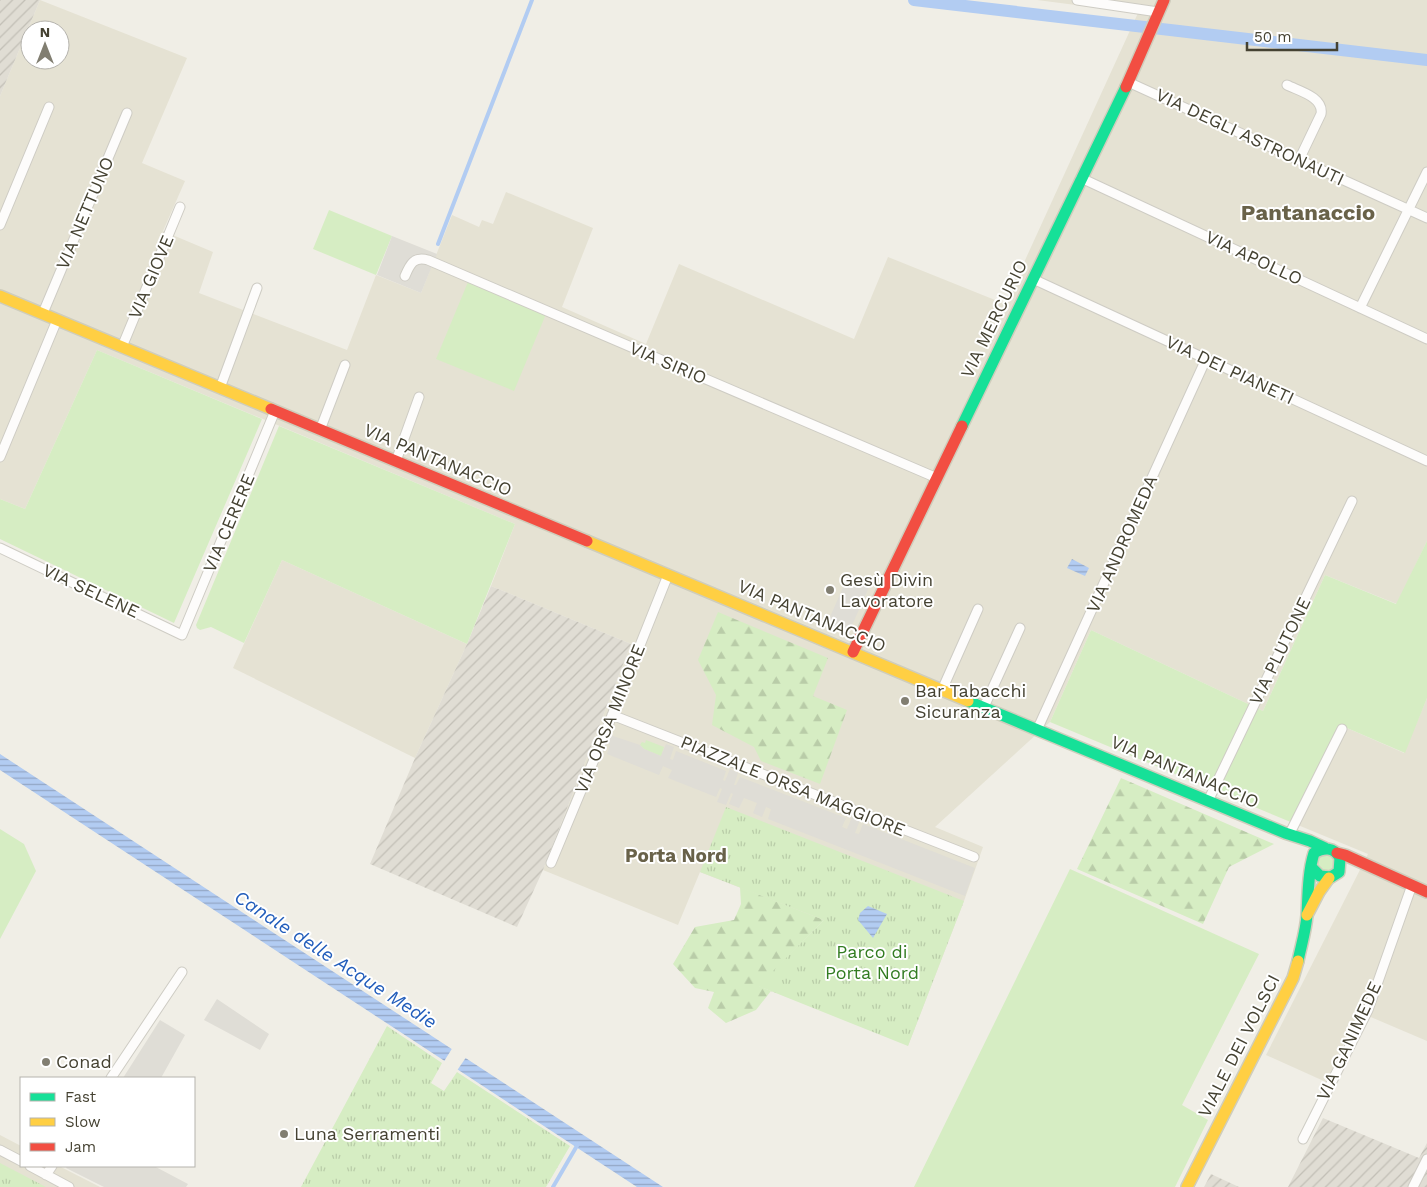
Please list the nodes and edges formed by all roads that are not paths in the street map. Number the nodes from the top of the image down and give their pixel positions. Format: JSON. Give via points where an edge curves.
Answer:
{"nodes":[{"id":1,"x":1077,"y":0,"type":"edge"},
{"id":2,"x":1164,"y":0,"type":"edge"},
{"id":3,"x":1157,"y":15,"type":"junction"},
{"id":4,"x":1128,"y":82,"type":"junction"},
{"id":5,"x":1287,"y":85,"type":"dead end"},
{"id":6,"x":49,"y":107,"type":"dead end"},
{"id":7,"x":127,"y":113,"type":"dead end"},
{"id":8,"x":1299,"y":160,"type":"junction"},
{"id":9,"x":1427,"y":172,"type":"edge"},
{"id":10,"x":1081,"y":178,"type":"junction"},
{"id":11,"x":180,"y":207,"type":"dead end"},
{"id":12,"x":1408,"y":209,"type":"junction"},
{"id":13,"x":1427,"y":218,"type":"edge"},
{"id":14,"x":0,"y":225,"type":"edge"},
{"id":15,"x":405,"y":276,"type":"dead end"},
{"id":16,"x":1032,"y":279,"type":"junction"},
{"id":17,"x":257,"y":288,"type":"dead end"},
{"id":18,"x":0,"y":296,"type":"edge"},
{"id":19,"x":1360,"y":308,"type":"junction"},
{"id":20,"x":43,"y":314,"type":"junction"},
{"id":21,"x":57,"y":320,"type":"junction"},
{"id":22,"x":1427,"y":340,"type":"edge"},
{"id":23,"x":122,"y":347,"type":"junction"},
{"id":24,"x":1206,"y":359,"type":"junction"},
{"id":25,"x":345,"y":365,"type":"dead end"},
{"id":26,"x":220,"y":388,"type":"junction"},
{"id":27,"x":419,"y":398,"type":"dead end"},
{"id":28,"x":275,"y":411,"type":"junction"},
{"id":29,"x":320,"y":430,"type":"junction"},
{"id":30,"x":0,"y":457,"type":"edge"},
{"id":31,"x":396,"y":461,"type":"junction"},
{"id":32,"x":1427,"y":461,"type":"edge"},
{"id":33,"x":937,"y":478,"type":"junction"},
{"id":34,"x":1352,"y":501,"type":"dead end"},
{"id":35,"x":0,"y":548,"type":"edge"},
{"id":36,"x":668,"y":575,"type":"junction"},
{"id":37,"x":978,"y":609,"type":"dead end"},
{"id":38,"x":1020,"y":628,"type":"dead end"},
{"id":39,"x":182,"y":634,"type":"joint"},
{"id":40,"x":853,"y":652,"type":"junction"},
{"id":41,"x":942,"y":690,"type":"junction"},
{"id":42,"x":984,"y":707,"type":"junction"},
{"id":43,"x":612,"y":715,"type":"junction"},
{"id":44,"x":1342,"y":729,"type":"dead end"},
{"id":45,"x":1037,"y":730,"type":"junction"},
{"id":46,"x":1208,"y":801,"type":"junction"},
{"id":47,"x":1289,"y":835,"type":"junction"},
{"id":48,"x":1325,"y":848,"type":"junction"},
{"id":49,"x":1337,"y":853,"type":"junction"},
{"id":50,"x":974,"y":857,"type":"dead end"},
{"id":51,"x":1312,"y":862,"type":"junction"},
{"id":52,"x":551,"y":863,"type":"dead end"},
{"id":53,"x":1371,"y":868,"type":"junction"},
{"id":54,"x":1334,"y":875,"type":"junction"},
{"id":55,"x":1412,"y":886,"type":"junction"},
{"id":56,"x":1427,"y":892,"type":"edge"},
{"id":57,"x":1307,"y":915,"type":"junction"},
{"id":58,"x":182,"y":972,"type":"dead end"},
{"id":59,"x":112,"y":1077,"type":"edge"},
{"id":60,"x":1303,"y":1139,"type":"dead end"},
{"id":61,"x":0,"y":1150,"type":"edge"},
{"id":62,"x":1427,"y":1159,"type":"edge"},
{"id":63,"x":20,"y":1160,"type":"edge"},
{"id":64,"x":32,"y":1167,"type":"edge"},
{"id":65,"x":51,"y":1167,"type":"edge"},
{"id":66,"x":46,"y":1174,"type":"junction"},
{"id":67,"x":70,"y":1187,"type":"edge"},
{"id":68,"x":1187,"y":1187,"type":"edge"},
{"id":69,"x":1413,"y":1187,"type":"edge"}],
"edges":[{"from":1,"to":3,"type":"street"},
{"from":2,"to":3,"type":"street","name":"VIA MERCURIO"},
{"from":3,"to":4,"type":"street","name":"VIA MERCURIO"},
{"from":4,"to":8,"type":"street","name":"VIA DEGLI ASTRONAUTI"},
{"from":4,"to":10,"type":"street","name":"VIA MERCURIO"},
{"from":5,"to":8,"type":"street","via":[[1317,101],[1322,108]]},
{"from":6,"to":14,"type":"street"},
{"from":7,"to":20,"type":"street","name":"VIA NETTUNO"},
{"from":8,"to":12,"type":"street","name":"VIA DEGLI ASTRONAUTI"},
{"from":9,"to":12,"type":"street"},
{"from":10,"to":16,"type":"street","name":"VIA MERCURIO"},
{"from":10,"to":19,"type":"street","name":"VIA APOLLO"},
{"from":11,"to":23,"type":"street","name":"VIA GIOVE"},
{"from":12,"to":13,"type":"street","name":"VIA DEGLI ASTRONAUTI"},
{"from":12,"to":19,"type":"street"},
{"from":15,"to":33,"type":"street","name":"VIA SIRIO","via":[[413,260],[428,260]]},
{"from":16,"to":24,"type":"street","name":"VIA DEI PIANETI"},
{"from":16,"to":33,"type":"street","name":"VIA MERCURIO"},
{"from":17,"to":26,"type":"street"},
{"from":18,"to":20,"type":"street","name":"VIA PANTANACCIO"},
{"from":19,"to":22,"type":"street","name":"VIA APOLLO"},
{"from":20,"to":21,"type":"street","name":"VIA PANTANACCIO"},
{"from":21,"to":23,"type":"street","name":"VIA PANTANACCIO"},
{"from":21,"to":30,"type":"street"},
{"from":23,"to":26,"type":"street","name":"VIA PANTANACCIO"},
{"from":24,"to":32,"type":"street","name":"VIA DEI PIANETI"},
{"from":24,"to":45,"type":"street","name":"VIA ANDROMEDA"},
{"from":25,"to":29,"type":"street"},
{"from":26,"to":28,"type":"street","name":"VIA PANTANACCIO"},
{"from":27,"to":31,"type":"street"},
{"from":28,"to":29,"type":"street","name":"VIA PANTANACCIO"},
{"from":28,"to":39,"type":"street","name":"VIA CERERE"},
{"from":29,"to":31,"type":"street","name":"VIA PANTANACCIO"},
{"from":31,"to":36,"type":"street","name":"VIA PANTANACCIO"},
{"from":33,"to":40,"type":"street","name":"VIA MERCURIO"},
{"from":34,"to":46,"type":"street","name":"VIA PLUTONE"},
{"from":35,"to":39,"type":"street","name":"VIA SELENE"},
{"from":36,"to":40,"type":"street","name":"VIA PANTANACCIO"},
{"from":36,"to":43,"type":"street","name":"VIA ORSA MINORE"},
{"from":37,"to":41,"type":"street"},
{"from":38,"to":42,"type":"street"},
{"from":40,"to":41,"type":"street","name":"VIA PANTANACCIO"},
{"from":41,"to":42,"type":"street","name":"VIA PANTANACCIO"},
{"from":42,"to":45,"type":"street","name":"VIA PANTANACCIO"},
{"from":43,"to":50,"type":"street","name":"PIAZZALE ORSA MAGGIORE"},
{"from":43,"to":52,"type":"street","name":"VIA ORSA MINORE"},
{"from":44,"to":47,"type":"street"},
{"from":45,"to":46,"type":"street","name":"VIA PANTANACCIO"},
{"from":46,"to":47,"type":"street","name":"VIA PANTANACCIO"},
{"from":47,"to":48,"type":"street","name":"VIA PANTANACCIO"},
{"from":47,"to":51,"type":"street","name":"VIA PANTANACCIO"},
{"from":48,"to":49,"type":"street"},
{"from":48,"to":51,"type":"street","via":[[1318,850]]},
{"from":49,"to":53,"type":"street"},
{"from":49,"to":54,"type":"street","via":[[1341,862]]},
{"from":51,"to":54,"type":"street","via":[[1320,877]]},
{"from":51,"to":57,"type":"street","name":"VIALE DEI VOLSCI"},
{"from":53,"to":54,"type":"street","via":[[1357,868]]},
{"from":53,"to":55,"type":"street"},
{"from":54,"to":57,"type":"street","name":"VIALE DEI VOLSCI","via":[[1319,892]]},
{"from":55,"to":56,"type":"street"},
{"from":55,"to":60,"type":"street","name":"VIA GANIMEDE","via":[[1368,1010]]},
{"from":57,"to":68,"type":"street","name":"VIALE DEI VOLSCI","via":[[1300,956],[1289,988]]},
{"from":58,"to":59,"type":"street"},
{"from":61,"to":63,"type":"street"},
{"from":62,"to":69,"type":"street"},
{"from":64,"to":66,"type":"street"},
{"from":65,"to":66,"type":"street"},
{"from":66,"to":67,"type":"street"}]}
